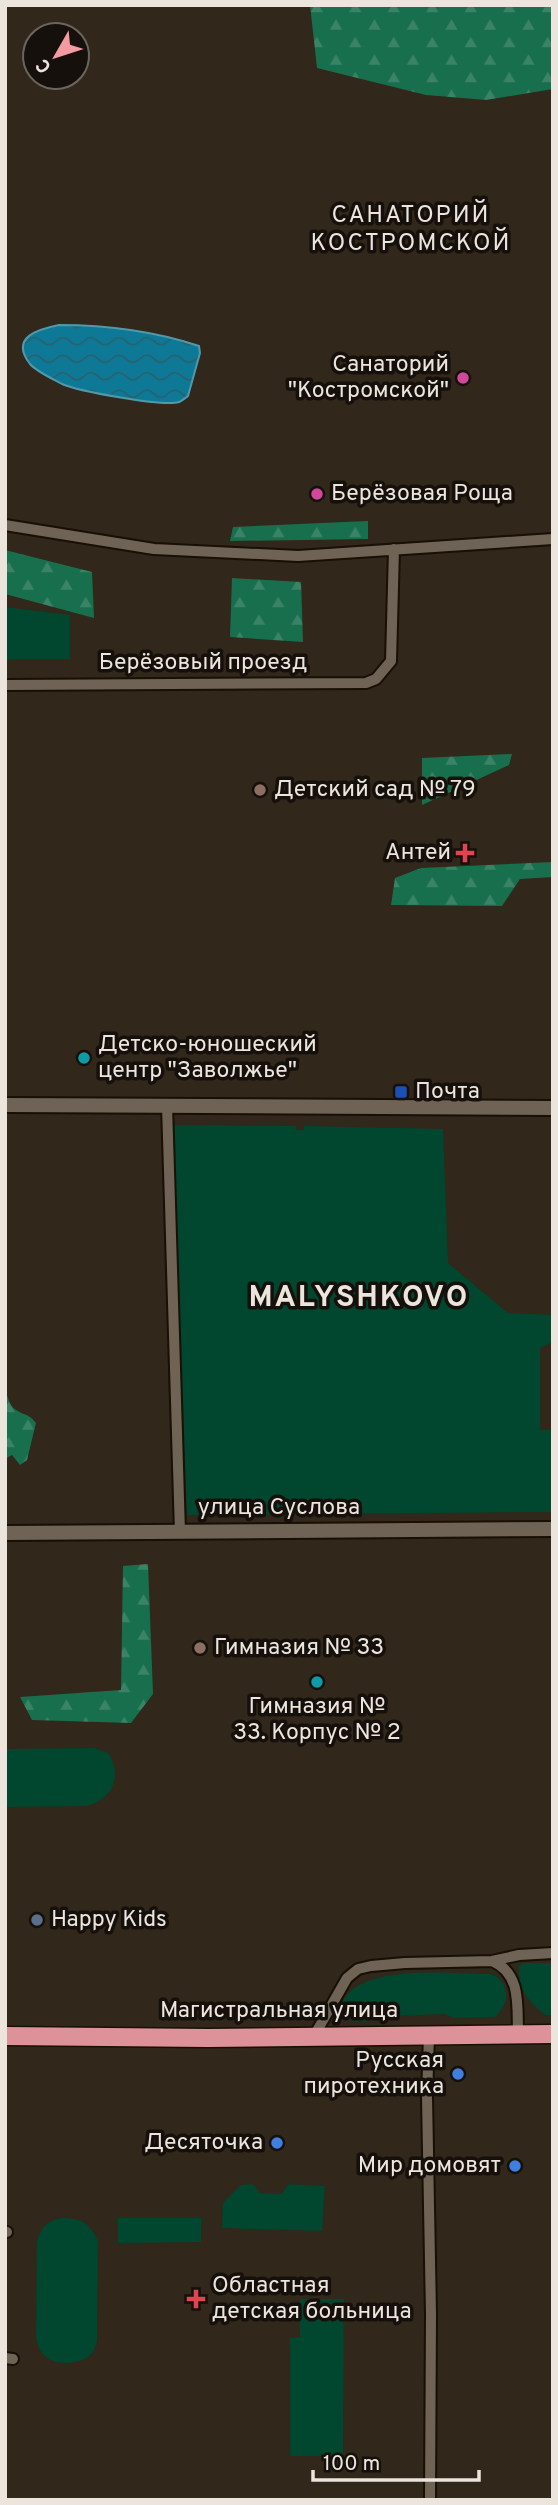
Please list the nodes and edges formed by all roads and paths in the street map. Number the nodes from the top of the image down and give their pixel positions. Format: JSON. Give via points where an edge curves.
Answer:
{"nodes":[{"id":1,"x":5,"y":525,"type":"edge"},
{"id":2,"x":553,"y":539,"type":"edge"},
{"id":3,"x":394,"y":549,"type":"junction"},
{"id":4,"x":5,"y":685,"type":"edge"},
{"id":5,"x":5,"y":1105,"type":"edge"},
{"id":6,"x":167,"y":1105,"type":"junction"},
{"id":7,"x":553,"y":1108,"type":"edge"},
{"id":8,"x":553,"y":1529,"type":"edge"},
{"id":9,"x":180,"y":1532,"type":"junction"},
{"id":10,"x":5,"y":1533,"type":"edge"},
{"id":11,"x":553,"y":1953,"type":"edge"},
{"id":12,"x":492,"y":1961,"type":"junction"},
{"id":13,"x":518,"y":2034,"type":"junction"},
{"id":14,"x":553,"y":2034,"type":"edge"},
{"id":15,"x":429,"y":2035,"type":"junction"},
{"id":16,"x":5,"y":2036,"type":"edge"},
{"id":17,"x":314,"y":2036,"type":"junction"},
{"id":18,"x":430,"y":2500,"type":"edge"}],
"edges":[{"from":1,"to":3,"type":"street","via":[[154,549],[298,556]]},
{"from":2,"to":3,"type":"street"},
{"from":3,"to":4,"type":"street","name":"Берёзовый проезд","via":[[391,661],[376,679],[366,683]]},
{"from":5,"to":6,"type":"street"},
{"from":6,"to":7,"type":"street"},
{"from":6,"to":9,"type":"street"},
{"from":8,"to":9,"type":"street","name":"улица Суслова"},
{"from":9,"to":10,"type":"street","name":"улица Суслова"},
{"from":11,"to":12,"type":"street"},
{"from":12,"to":13,"type":"street","via":[[504,1966],[516,1990]]},
{"from":12,"to":17,"type":"street","via":[[358,1969],[347,1978]]},
{"from":13,"to":14,"type":"highway","name":"Магистральная улица"},
{"from":13,"to":15,"type":"highway","name":"Магистральная улица"},
{"from":15,"to":17,"type":"highway","name":"Магистральная улица"},
{"from":15,"to":18,"type":"street"},
{"from":16,"to":17,"type":"highway","name":"Магистральная улица"}]}
